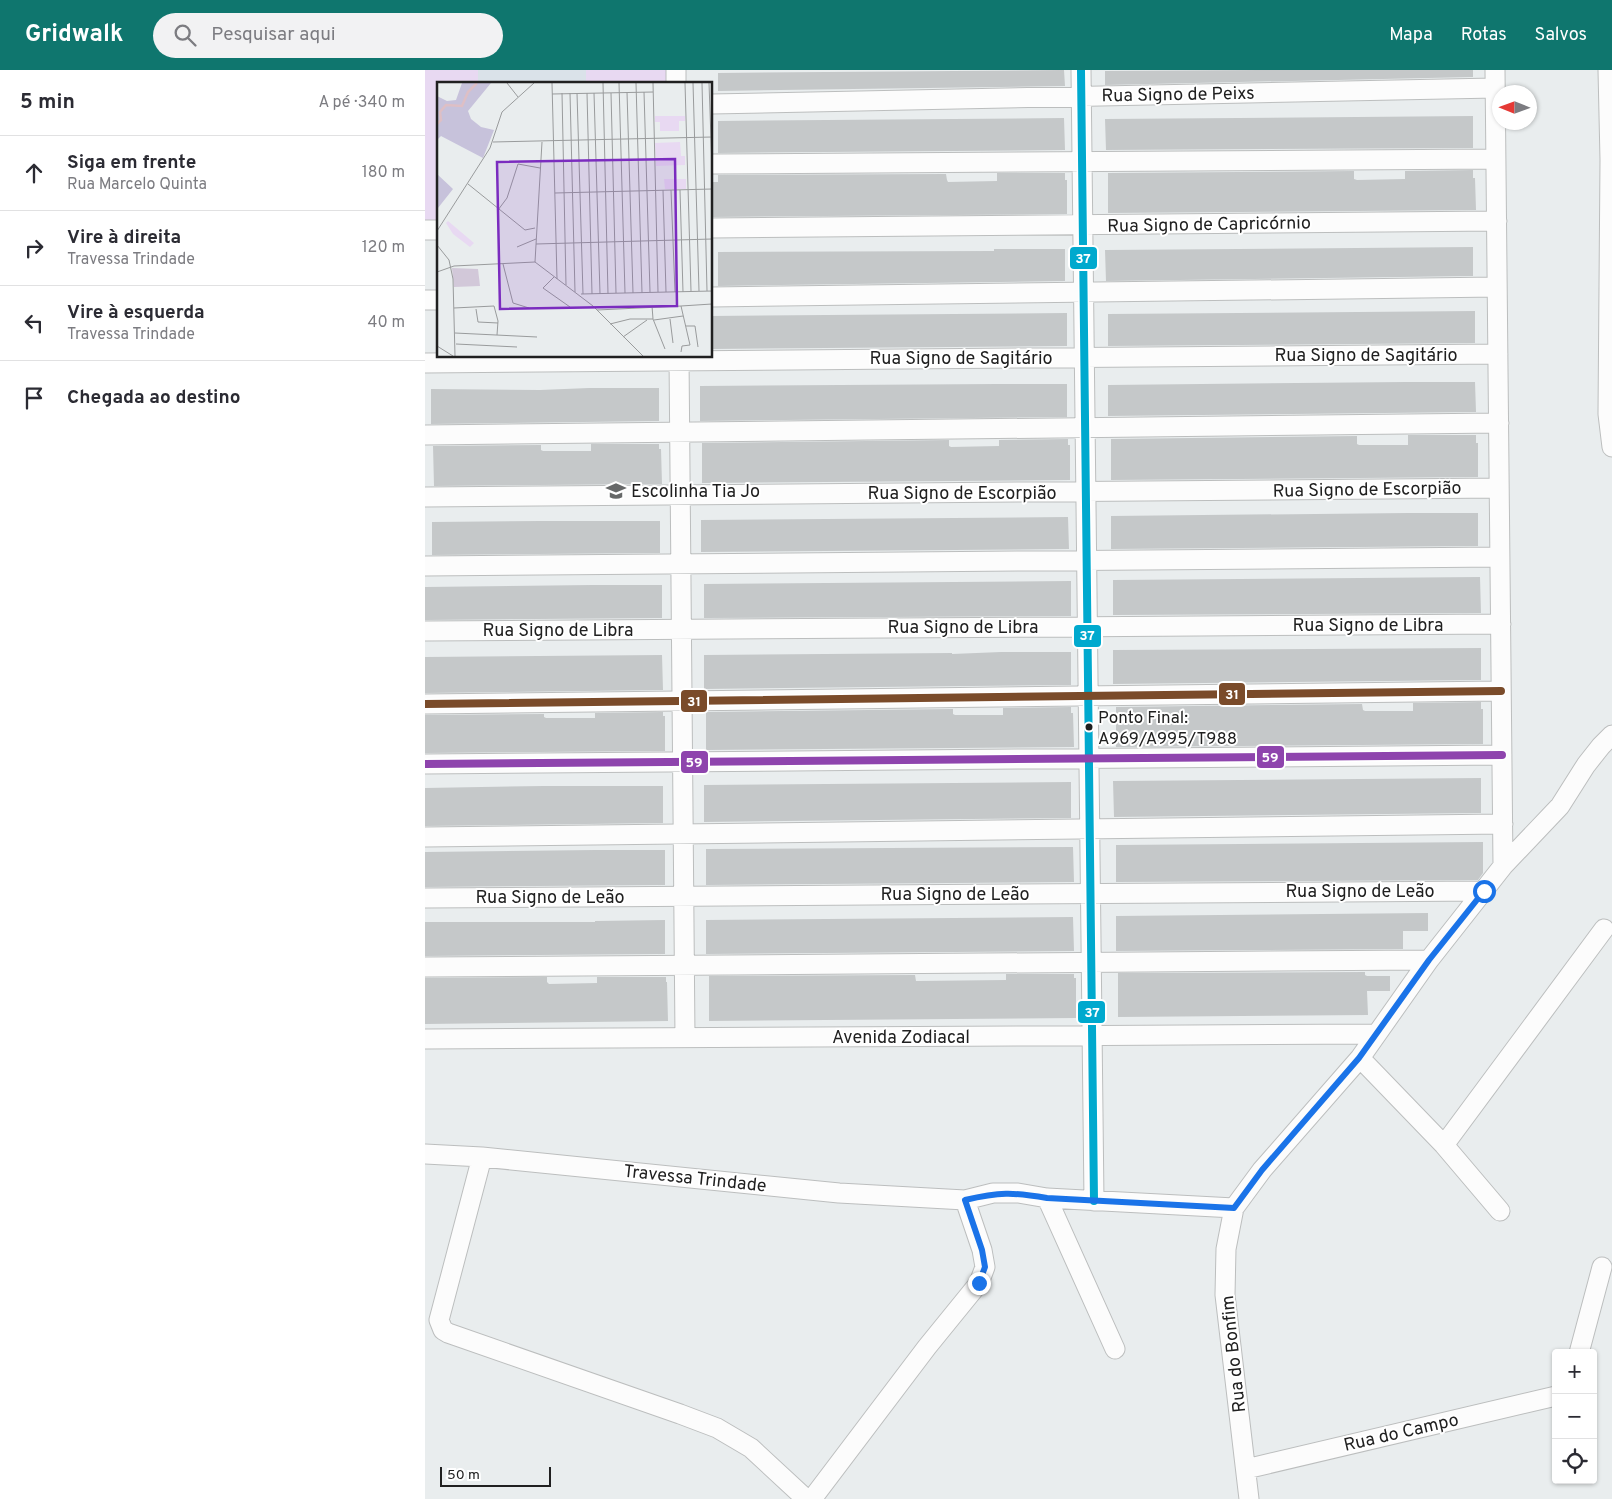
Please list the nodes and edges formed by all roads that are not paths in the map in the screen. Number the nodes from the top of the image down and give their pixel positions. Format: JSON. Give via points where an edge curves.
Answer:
{"nodes":[{"id":1,"x":1081,"y":70,"type":"edge"},
{"id":2,"x":1607,"y":70,"type":"edge"},
{"id":3,"x":1495,"y":79,"type":"edge"},
{"id":4,"x":1082,"y":96,"type":"junction"},
{"id":5,"x":713,"y":104,"type":"edge"},
{"id":6,"x":1496,"y":159,"type":"junction"},
{"id":7,"x":1083,"y":162,"type":"junction"},
{"id":8,"x":713,"y":164,"type":"edge"},
{"id":9,"x":1497,"y":221,"type":"junction"},
{"id":10,"x":1083,"y":225,"type":"junction"},
{"id":11,"x":713,"y":228,"type":"edge"},
{"id":12,"x":1611,"y":270,"type":"edge"},
{"id":13,"x":1497,"y":287,"type":"junction"},
{"id":14,"x":1084,"y":292,"type":"junction"},
{"id":15,"x":713,"y":296,"type":"edge"},
{"id":16,"x":1498,"y":354,"type":"junction"},
{"id":17,"x":679,"y":358,"type":"edge"},
{"id":18,"x":1085,"y":358,"type":"junction"},
{"id":19,"x":425,"y":363,"type":"edge"},
{"id":20,"x":1499,"y":423,"type":"junction"},
{"id":21,"x":1085,"y":428,"type":"junction"},
{"id":22,"x":679,"y":432,"type":"junction"},
{"id":23,"x":425,"y":435,"type":"edge"},
{"id":24,"x":1612,"y":447,"type":"edge"},
{"id":25,"x":1499,"y":488,"type":"junction"},
{"id":26,"x":1086,"y":492,"type":"junction"},
{"id":27,"x":680,"y":495,"type":"junction"},
{"id":28,"x":425,"y":497,"type":"edge"},
{"id":29,"x":1500,"y":557,"type":"junction"},
{"id":30,"x":1087,"y":560,"type":"junction"},
{"id":31,"x":680,"y":564,"type":"junction"},
{"id":32,"x":425,"y":566,"type":"edge"},
{"id":33,"x":1501,"y":624,"type":"junction"},
{"id":34,"x":1088,"y":627,"type":"junction"},
{"id":35,"x":681,"y":629,"type":"junction"},
{"id":36,"x":425,"y":630,"type":"edge"},
{"id":37,"x":1501,"y":691,"type":"junction"},
{"id":38,"x":1088,"y":696,"type":"junction"},
{"id":39,"x":682,"y":701,"type":"junction"},
{"id":40,"x":425,"y":704,"type":"edge"},
{"id":41,"x":1612,"y":735,"type":"edge"},
{"id":42,"x":1502,"y":755,"type":"junction"},
{"id":43,"x":1089,"y":759,"type":"junction"},
{"id":44,"x":682,"y":762,"type":"junction"},
{"id":45,"x":425,"y":764,"type":"edge"},
{"id":46,"x":1503,"y":824,"type":"junction"},
{"id":47,"x":1090,"y":829,"type":"junction"},
{"id":48,"x":683,"y":834,"type":"junction"},
{"id":49,"x":425,"y":837,"type":"edge"},
{"id":50,"x":1503,"y":866,"type":"junction"},
{"id":51,"x":1484,"y":891,"type":"junction"},
{"id":52,"x":1091,"y":893,"type":"junction"},
{"id":53,"x":683,"y":896,"type":"junction"},
{"id":54,"x":425,"y":898,"type":"edge"},
{"id":55,"x":1604,"y":929,"type":"dead end"},
{"id":56,"x":1429,"y":960,"type":"junction"},
{"id":57,"x":1091,"y":962,"type":"junction"},
{"id":58,"x":684,"y":965,"type":"junction"},
{"id":59,"x":425,"y":967,"type":"edge"},
{"id":60,"x":1377,"y":1034,"type":"junction"},
{"id":61,"x":1092,"y":1036,"type":"junction"},
{"id":62,"x":685,"y":1038,"type":"junction"},
{"id":63,"x":425,"y":1039,"type":"edge"},
{"id":64,"x":1359,"y":1058,"type":"junction"},
{"id":65,"x":1444,"y":1145,"type":"junction"},
{"id":66,"x":425,"y":1154,"type":"edge"},
{"id":67,"x":482,"y":1157,"type":"junction"},
{"id":68,"x":1047,"y":1198,"type":"junction"},
{"id":69,"x":965,"y":1200,"type":"junction"},
{"id":70,"x":1094,"y":1201,"type":"junction"},
{"id":71,"x":1234,"y":1208,"type":"junction"},
{"id":72,"x":1500,"y":1211,"type":"dead end"},
{"id":73,"x":1602,"y":1267,"type":"dead end"},
{"id":74,"x":1115,"y":1348,"type":"dead end"},
{"id":75,"x":1580,"y":1349,"type":"edge"},
{"id":76,"x":1552,"y":1397,"type":"edge"},
{"id":77,"x":1246,"y":1468,"type":"junction"},
{"id":78,"x":806,"y":1499,"type":"edge"},
{"id":79,"x":812,"y":1499,"type":"edge"},
{"id":80,"x":1249,"y":1499,"type":"edge"}],
"edges":[{"from":1,"to":4,"type":"street"},
{"from":2,"to":12,"type":"street"},
{"from":3,"to":4,"type":"street","name":"Rua Signo de Peixs"},
{"from":3,"to":6,"type":"street"},
{"from":4,"to":5,"type":"street","name":"Rua Signo de Peixs"},
{"from":4,"to":7,"type":"street"},
{"from":6,"to":7,"type":"street"},
{"from":6,"to":9,"type":"street"},
{"from":7,"to":8,"type":"street"},
{"from":7,"to":10,"type":"street"},
{"from":9,"to":10,"type":"street","name":"Rua Signo de Capricórnio"},
{"from":9,"to":13,"type":"street"},
{"from":10,"to":11,"type":"street","name":"Rua Signo de Capricórnio"},
{"from":10,"to":14,"type":"street"},
{"from":12,"to":24,"type":"street","via":[[1608,414]]},
{"from":13,"to":14,"type":"street"},
{"from":13,"to":16,"type":"street"},
{"from":14,"to":15,"type":"street"},
{"from":14,"to":18,"type":"street"},
{"from":16,"to":18,"type":"street","name":"Rua Signo de Sagitário"},
{"from":16,"to":20,"type":"street"},
{"from":17,"to":18,"type":"street","name":"Rua Signo de Sagitário"},
{"from":17,"to":19,"type":"street","name":"Rua Signo de Sagitário"},
{"from":17,"to":22,"type":"street"},
{"from":18,"to":21,"type":"street"},
{"from":20,"to":21,"type":"street"},
{"from":20,"to":25,"type":"street"},
{"from":21,"to":22,"type":"street"},
{"from":21,"to":26,"type":"street"},
{"from":22,"to":23,"type":"street"},
{"from":22,"to":27,"type":"street"},
{"from":25,"to":26,"type":"street","name":"Rua Signo de Escorpião"},
{"from":25,"to":29,"type":"street"},
{"from":26,"to":27,"type":"street","name":"Rua Signo de Escorpião"},
{"from":26,"to":30,"type":"street"},
{"from":27,"to":28,"type":"street","name":"Rua Signo de Escorpião"},
{"from":27,"to":31,"type":"street"},
{"from":29,"to":30,"type":"street"},
{"from":29,"to":33,"type":"street"},
{"from":30,"to":31,"type":"street"},
{"from":30,"to":34,"type":"street"},
{"from":31,"to":32,"type":"street"},
{"from":31,"to":35,"type":"street"},
{"from":33,"to":34,"type":"street","name":"Rua Signo de Libra"},
{"from":33,"to":37,"type":"street"},
{"from":34,"to":35,"type":"street","name":"Rua Signo de Libra"},
{"from":34,"to":38,"type":"street"},
{"from":35,"to":36,"type":"street","name":"Rua Signo de Libra"},
{"from":35,"to":39,"type":"street"},
{"from":37,"to":38,"type":"street"},
{"from":37,"to":42,"type":"street"},
{"from":38,"to":39,"type":"street"},
{"from":38,"to":43,"type":"street"},
{"from":39,"to":40,"type":"street"},
{"from":39,"to":44,"type":"street"},
{"from":41,"to":50,"type":"street","via":[[1586,765],[1560,806]]},
{"from":42,"to":43,"type":"street"},
{"from":42,"to":46,"type":"street"},
{"from":43,"to":44,"type":"street"},
{"from":43,"to":47,"type":"street"},
{"from":44,"to":45,"type":"street"},
{"from":44,"to":48,"type":"street"},
{"from":46,"to":47,"type":"street"},
{"from":46,"to":50,"type":"street"},
{"from":47,"to":48,"type":"street"},
{"from":47,"to":52,"type":"street"},
{"from":48,"to":49,"type":"street"},
{"from":48,"to":53,"type":"street"},
{"from":50,"to":51,"type":"street"},
{"from":51,"to":52,"type":"street","name":"Rua Signo de Leão"},
{"from":51,"to":56,"type":"street"},
{"from":52,"to":53,"type":"street","name":"Rua Signo de Leão"},
{"from":52,"to":57,"type":"street"},
{"from":53,"to":54,"type":"street","name":"Rua Signo de Leão"},
{"from":53,"to":58,"type":"street"},
{"from":55,"to":65,"type":"street"},
{"from":56,"to":57,"type":"street"},
{"from":56,"to":60,"type":"street"},
{"from":57,"to":58,"type":"street"},
{"from":57,"to":61,"type":"street"},
{"from":58,"to":59,"type":"street"},
{"from":58,"to":62,"type":"street"},
{"from":60,"to":61,"type":"street","name":"Avenida Zodiacal"},
{"from":60,"to":64,"type":"street"},
{"from":61,"to":62,"type":"street","name":"Avenida Zodiacal"},
{"from":61,"to":70,"type":"street"},
{"from":62,"to":63,"type":"street","name":"Avenida Zodiacal"},
{"from":64,"to":65,"type":"street"},
{"from":64,"to":71,"type":"street","via":[[1262,1170]]},
{"from":65,"to":72,"type":"street"},
{"from":66,"to":67,"type":"street","name":"Travessa Trindade"},
{"from":67,"to":69,"type":"street","name":"Travessa Trindade","via":[[839,1193]]},
{"from":67,"to":78,"type":"street","via":[[439,1320],[443,1330],[717,1428],[751,1448]]},
{"from":68,"to":69,"type":"street","name":"Travessa Trindade","via":[[993,1193]]},
{"from":68,"to":70,"type":"street","name":"Travessa Trindade"},
{"from":68,"to":74,"type":"street"},
{"from":69,"to":79,"type":"street","via":[[985,1267],[979,1283]]},
{"from":70,"to":71,"type":"street","name":"Travessa Trindade"},
{"from":71,"to":77,"type":"street","name":"Rua do Bonfim","via":[[1226,1249],[1225,1295]]},
{"from":73,"to":75,"type":"street"},
{"from":76,"to":77,"type":"street","name":"Rua do Campo"},
{"from":77,"to":80,"type":"street","name":"Rua do Bonfim"}]}
